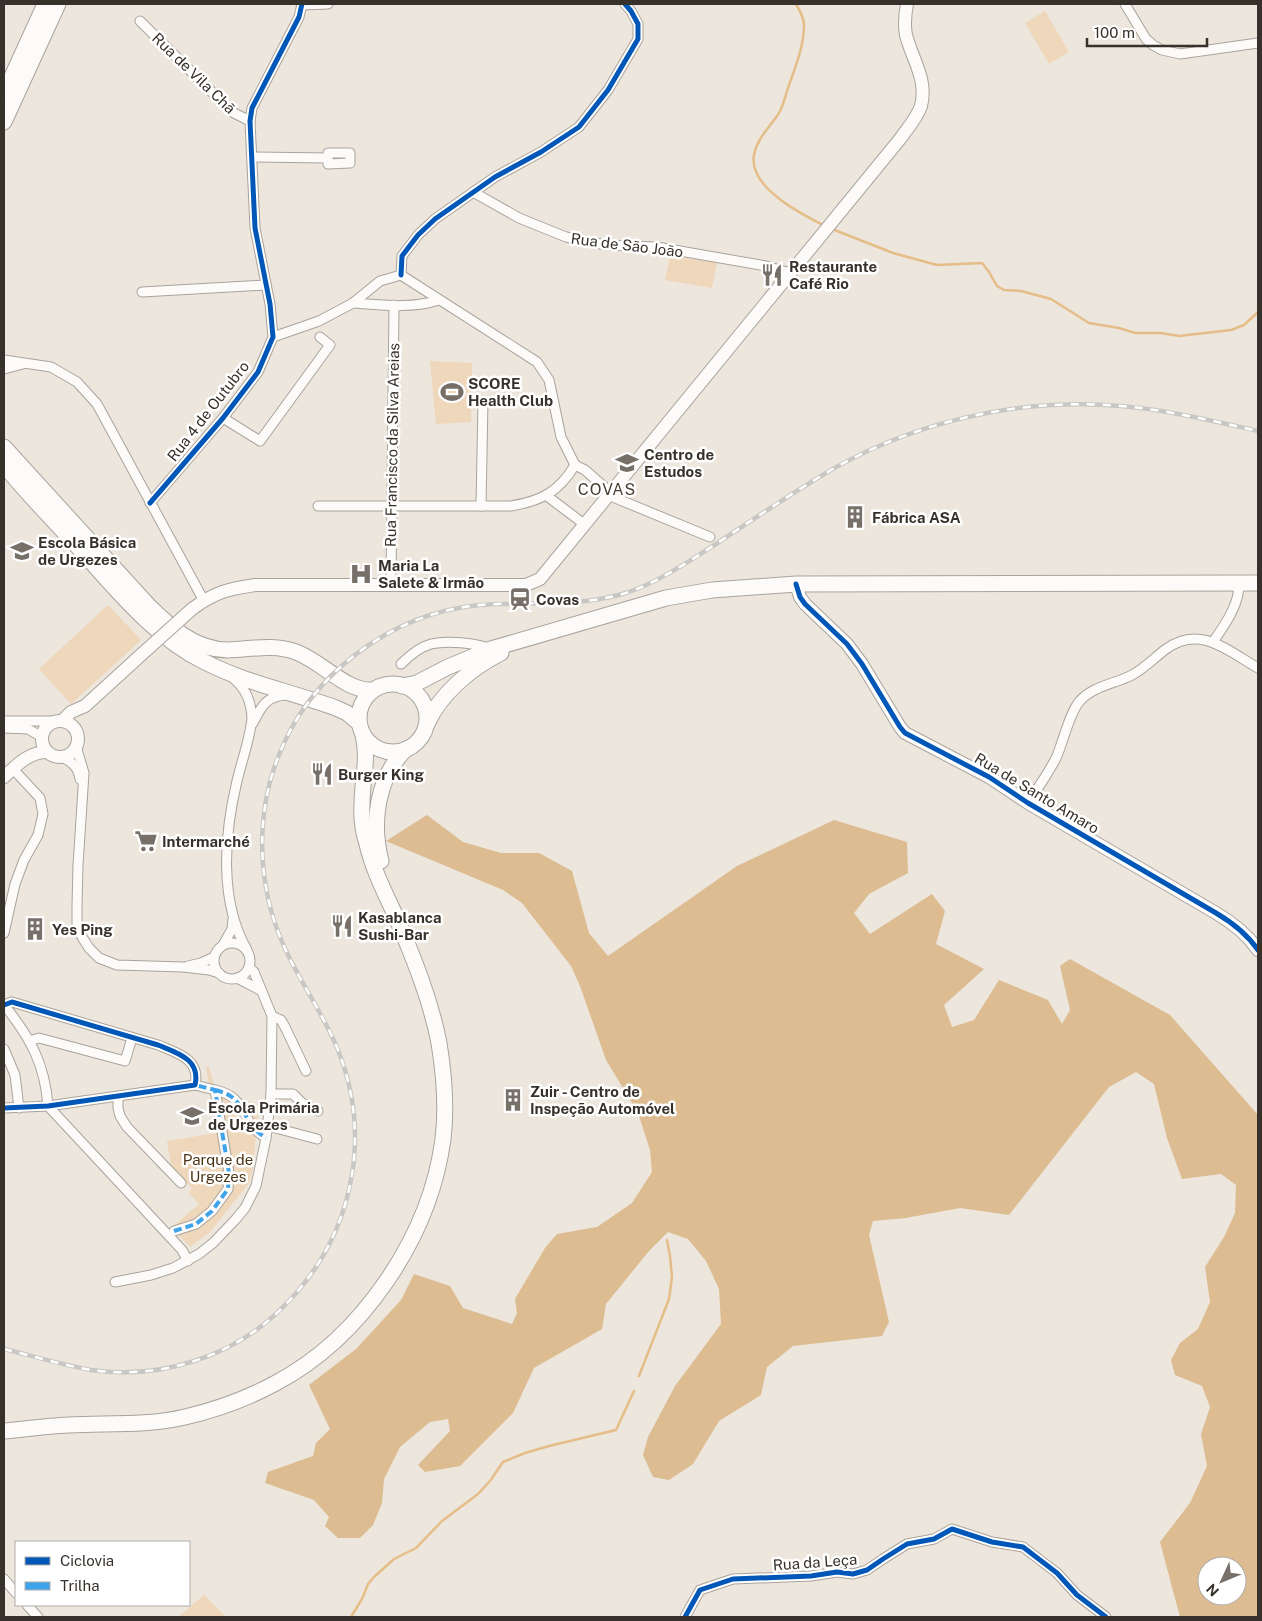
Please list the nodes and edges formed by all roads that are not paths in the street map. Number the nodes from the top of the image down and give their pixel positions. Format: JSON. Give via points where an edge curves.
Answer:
{"nodes":[{"id":1,"x":45,"y":4,"type":"edge"},
{"id":2,"x":58,"y":4,"type":"edge"},
{"id":3,"x":302,"y":4,"type":"edge"},
{"id":4,"x":328,"y":4,"type":"edge"},
{"id":5,"x":625,"y":4,"type":"edge"},
{"id":6,"x":907,"y":4,"type":"edge"},
{"id":7,"x":1125,"y":4,"type":"edge"},
{"id":8,"x":140,"y":21,"type":"dead end"},
{"id":9,"x":1258,"y":43,"type":"edge"},
{"id":10,"x":4,"y":94,"type":"edge"},
{"id":11,"x":250,"y":121,"type":"junction"},
{"id":12,"x":4,"y":122,"type":"edge"},
{"id":13,"x":252,"y":157,"type":"junction"},
{"id":14,"x":328,"y":158,"type":"dead end"},
{"id":15,"x":473,"y":192,"type":"junction"},
{"id":16,"x":790,"y":273,"type":"junction"},
{"id":17,"x":401,"y":275,"type":"junction"},
{"id":18,"x":266,"y":285,"type":"junction"},
{"id":19,"x":142,"y":292,"type":"dead end"},
{"id":20,"x":439,"y":300,"type":"junction"},
{"id":21,"x":354,"y":303,"type":"junction"},
{"id":22,"x":394,"y":305,"type":"junction"},
{"id":23,"x":273,"y":337,"type":"junction"},
{"id":24,"x":320,"y":337,"type":"dead end"},
{"id":25,"x":4,"y":360,"type":"edge"},
{"id":26,"x":28,"y":363,"type":"junction"},
{"id":27,"x":4,"y":369,"type":"edge"},
{"id":28,"x":483,"y":401,"type":"dead end"},
{"id":29,"x":223,"y":418,"type":"junction"},
{"id":30,"x":4,"y":447,"type":"edge"},
{"id":31,"x":4,"y":465,"type":"edge"},
{"id":32,"x":575,"y":465,"type":"junction"},
{"id":33,"x":609,"y":494,"type":"junction"},
{"id":34,"x":547,"y":496,"type":"junction"},
{"id":35,"x":150,"y":502,"type":"junction"},
{"id":36,"x":318,"y":506,"type":"dead end"},
{"id":37,"x":392,"y":506,"type":"junction"},
{"id":38,"x":481,"y":506,"type":"junction"},
{"id":39,"x":584,"y":524,"type":"junction"},
{"id":40,"x":710,"y":536,"type":"dead end"},
{"id":41,"x":1239,"y":583,"type":"junction"},
{"id":42,"x":1258,"y":583,"type":"edge"},
{"id":43,"x":391,"y":584,"type":"junction"},
{"id":44,"x":796,"y":584,"type":"junction"},
{"id":45,"x":204,"y":601,"type":"junction"},
{"id":46,"x":540,"y":635,"type":"junction"},
{"id":47,"x":1213,"y":642,"type":"junction"},
{"id":48,"x":491,"y":649,"type":"junction"},
{"id":49,"x":401,"y":664,"type":"dead end"},
{"id":50,"x":1258,"y":668,"type":"edge"},
{"id":51,"x":221,"y":669,"type":"junction"},
{"id":52,"x":402,"y":686,"type":"junction"},
{"id":53,"x":373,"y":690,"type":"junction"},
{"id":54,"x":294,"y":694,"type":"junction"},
{"id":55,"x":85,"y":706,"type":"junction"},
{"id":56,"x":4,"y":721,"type":"edge"},
{"id":57,"x":60,"y":721,"type":"junction"},
{"id":58,"x":252,"y":726,"type":"junction"},
{"id":59,"x":4,"y":728,"type":"edge"},
{"id":60,"x":425,"y":728,"type":"junction"},
{"id":61,"x":75,"y":729,"type":"junction"},
{"id":62,"x":361,"y":729,"type":"junction"},
{"id":63,"x":43,"y":743,"type":"junction"},
{"id":64,"x":76,"y":746,"type":"junction"},
{"id":65,"x":406,"y":750,"type":"junction"},
{"id":66,"x":62,"y":757,"type":"junction"},
{"id":67,"x":8,"y":773,"type":"edge"},
{"id":68,"x":82,"y":794,"type":"junction"},
{"id":69,"x":1028,"y":803,"type":"junction"},
{"id":70,"x":396,"y":918,"type":"junction"},
{"id":71,"x":233,"y":919,"type":"junction"},
{"id":72,"x":4,"y":933,"type":"edge"},
{"id":73,"x":223,"y":945,"type":"junction"},
{"id":74,"x":247,"y":950,"type":"junction"},
{"id":75,"x":1258,"y":950,"type":"edge"},
{"id":76,"x":214,"y":957,"type":"junction"},
{"id":77,"x":183,"y":967,"type":"junction"},
{"id":78,"x":249,"y":967,"type":"junction"},
{"id":79,"x":219,"y":974,"type":"junction"},
{"id":80,"x":237,"y":978,"type":"junction"},
{"id":81,"x":260,"y":990,"type":"junction"},
{"id":82,"x":4,"y":1005,"type":"edge"},
{"id":83,"x":272,"y":1016,"type":"junction"},
{"id":84,"x":132,"y":1038,"type":"junction"},
{"id":85,"x":29,"y":1041,"type":"junction"},
{"id":86,"x":4,"y":1049,"type":"edge"},
{"id":87,"x":306,"y":1071,"type":"dead end"},
{"id":88,"x":195,"y":1085,"type":"junction"},
{"id":89,"x":215,"y":1090,"type":"junction"},
{"id":90,"x":271,"y":1094,"type":"junction"},
{"id":91,"x":118,"y":1097,"type":"junction"},
{"id":92,"x":48,"y":1106,"type":"junction"},
{"id":93,"x":4,"y":1108,"type":"edge"},
{"id":94,"x":19,"y":1108,"type":"junction"},
{"id":95,"x":318,"y":1111,"type":"dead end"},
{"id":96,"x":268,"y":1126,"type":"junction"},
{"id":97,"x":266,"y":1138,"type":"junction"},
{"id":98,"x":317,"y":1139,"type":"dead end"},
{"id":99,"x":181,"y":1183,"type":"dead end"},
{"id":100,"x":174,"y":1230,"type":"dead end"},
{"id":101,"x":188,"y":1261,"type":"junction"},
{"id":102,"x":115,"y":1282,"type":"dead end"},
{"id":103,"x":4,"y":1431,"type":"edge"},
{"id":104,"x":4,"y":1578,"type":"edge"},
{"id":105,"x":15,"y":1592,"type":"edge"},
{"id":106,"x":28,"y":1606,"type":"edge"},
{"id":107,"x":38,"y":1617,"type":"edge"},
{"id":108,"x":685,"y":1617,"type":"edge"},
{"id":109,"x":1106,"y":1617,"type":"edge"}],
"edges":[{"from":1,"to":10,"type":"main road"},
{"from":2,"to":12,"type":"main road"},
{"from":3,"to":4,"type":"street"},
{"from":3,"to":11,"type":"street","via":[[299,17],[252,108]]},
{"from":5,"to":15,"type":"street","via":[[638,24],[638,39],[608,90],[579,127]]},
{"from":6,"to":16,"type":"main road","via":[[906,34],[924,84],[921,107],[900,139]]},
{"from":7,"to":9,"type":"street","via":[[1146,39],[1162,50],[1180,54]]},
{"from":8,"to":11,"type":"street","name":"Rua de Vila Chã","via":[[232,112]]},
{"from":11,"to":13,"type":"street","name":"Rua 4 de Outubro"},
{"from":13,"to":14,"type":"street"},
{"from":13,"to":18,"type":"street","name":"Rua 4 de Outubro","via":[[255,228]]},
{"from":15,"to":16,"type":"street","name":"Rua de São João","via":[[519,218],[566,237],[606,245],[657,248]]},
{"from":15,"to":17,"type":"street","via":[[418,235],[402,256]]},
{"from":16,"to":33,"type":"main road"},
{"from":17,"to":20,"type":"street"},
{"from":17,"to":21,"type":"street","via":[[380,281]]},
{"from":18,"to":19,"type":"street"},
{"from":18,"to":23,"type":"street","name":"Rua 4 de Outubro"},
{"from":20,"to":22,"type":"street","via":[[425,305]]},
{"from":20,"to":32,"type":"street","via":[[537,362],[549,380],[561,437]]},
{"from":21,"to":22,"type":"street"},
{"from":21,"to":23,"type":"street","via":[[320,321]]},
{"from":22,"to":37,"type":"street","name":"Rua Francisco da Silva Areias"},
{"from":23,"to":29,"type":"street","name":"Rua 4 de Outubro","via":[[258,372]]},
{"from":24,"to":29,"type":"street","via":[[330,345],[260,441]]},
{"from":25,"to":26,"type":"street"},
{"from":26,"to":27,"type":"street"},
{"from":26,"to":35,"type":"street","via":[[51,367],[77,382],[97,404]]},
{"from":28,"to":38,"type":"street"},
{"from":29,"to":35,"type":"street","name":"Rua 4 de Outubro"},
{"from":30,"to":53,"type":"main road","via":[[148,605],[192,641],[207,648],[263,647],[296,652],[348,684],[364,691]]},
{"from":31,"to":51,"type":"main road","via":[[153,627],[188,652]]},
{"from":32,"to":33,"type":"street","via":[[585,470]]},
{"from":32,"to":34,"type":"street","via":[[567,478]]},
{"from":33,"to":39,"type":"main road"},
{"from":33,"to":40,"type":"street","via":[[613,499]]},
{"from":34,"to":38,"type":"street","via":[[518,505]]},
{"from":34,"to":39,"type":"street"},
{"from":35,"to":45,"type":"street"},
{"from":36,"to":37,"type":"street"},
{"from":37,"to":38,"type":"street"},
{"from":37,"to":43,"type":"street","name":"Rua Francisco da Silva Areias"},
{"from":39,"to":43,"type":"main road","via":[[540,579],[526,585]]},
{"from":41,"to":42,"type":"main road"},
{"from":41,"to":44,"type":"main road"},
{"from":41,"to":47,"type":"street","via":[[1240,589],[1227,620]]},
{"from":43,"to":45,"type":"main road","via":[[255,585],[229,588]]},
{"from":44,"to":46,"type":"main road","via":[[687,594]]},
{"from":44,"to":69,"type":"main road","name":"Rua de Santo Amaro","via":[[800,597],[852,651],[906,733],[989,777]]},
{"from":45,"to":55,"type":"main road","bridge":true},
{"from":46,"to":48,"type":"main road"},
{"from":46,"to":60,"type":"main road","via":[[498,655],[465,676],[434,710]]},
{"from":47,"to":50,"type":"street"},
{"from":47,"to":69,"type":"street","via":[[1199,638],[1178,642],[1134,674],[1084,697],[1075,708],[1056,758]]},
{"from":48,"to":49,"type":"street","via":[[481,645],[430,644]]},
{"from":48,"to":52,"type":"main road","via":[[417,683]]},
{"from":51,"to":54,"type":"main road"},
{"from":51,"to":58,"type":"street","via":[[247,693],[252,706]]},
{"from":52,"to":53,"type":"main road","via":[[392,684]]},
{"from":52,"to":60,"type":"main road","via":[[419,697],[426,717]]},
{"from":53,"to":62,"type":"main road","via":[[362,704]]},
{"from":54,"to":58,"type":"street","via":[[268,699],[262,704]]},
{"from":54,"to":62,"type":"main road","via":[[347,713]]},
{"from":55,"to":57,"type":"main road"},
{"from":55,"to":61,"type":"main road"},
{"from":56,"to":57,"type":"street"},
{"from":57,"to":61,"type":"main road"},
{"from":57,"to":63,"type":"main road","via":[[47,726]]},
{"from":58,"to":71,"type":"street","via":[[236,782],[228,835]]},
{"from":59,"to":63,"type":"street","via":[[28,728]]},
{"from":60,"to":65,"type":"main road","via":[[421,737]]},
{"from":61,"to":64,"type":"main road"},
{"from":62,"to":65,"type":"main road","via":[[369,743],[377,748],[386,752]]},
{"from":62,"to":70,"type":"main road","via":[[366,749],[361,806],[364,831],[374,866]]},
{"from":63,"to":66,"type":"main road","via":[[56,757]]},
{"from":63,"to":67,"type":"main road","via":[[34,747]]},
{"from":64,"to":66,"type":"main road"},
{"from":64,"to":68,"type":"street","via":[[84,773]]},
{"from":65,"to":70,"type":"main road","via":[[393,764],[382,788],[376,819],[378,850]]},
{"from":66,"to":68,"type":"street","via":[[77,768]]},
{"from":67,"to":72,"type":"street","via":[[40,798],[43,814],[38,835],[15,884]]},
{"from":68,"to":77,"type":"street","via":[[77,906],[82,937],[99,958],[108,963]]},
{"from":69,"to":75,"type":"main road","name":"Rua de Santo Amaro","via":[[1234,924]]},
{"from":70,"to":103,"type":"main road","via":[[419,975],[439,1043],[444,1116],[439,1157],[421,1217],[392,1273],[371,1302],[336,1339],[306,1363],[275,1383],[239,1400],[183,1418],[162,1421]]},
{"from":71,"to":73,"type":"street","via":[[232,929]]},
{"from":71,"to":74,"type":"street"},
{"from":73,"to":74,"type":"street","via":[[237,943]]},
{"from":73,"to":76,"type":"street"},
{"from":74,"to":78,"type":"street"},
{"from":76,"to":77,"type":"street"},
{"from":76,"to":79,"type":"street"},
{"from":77,"to":79,"type":"street"},
{"from":78,"to":80,"type":"street"},
{"from":78,"to":81,"type":"street"},
{"from":79,"to":80,"type":"street","via":[[228,979]]},
{"from":80,"to":81,"type":"street"},
{"from":81,"to":83,"type":"street"},
{"from":82,"to":84,"type":"street","via":[[12,1002]]},
{"from":82,"to":85,"type":"street"},
{"from":83,"to":87,"type":"street","via":[[286,1027]]},
{"from":83,"to":90,"type":"street"},
{"from":84,"to":85,"type":"street","via":[[125,1061],[39,1038]]},
{"from":84,"to":88,"type":"street","via":[[171,1051],[191,1062],[198,1074]]},
{"from":85,"to":92,"type":"street","via":[[46,1086]]},
{"from":86,"to":94,"type":"street","via":[[15,1075]]},
{"from":88,"to":89,"type":"street"},
{"from":88,"to":91,"type":"street"},
{"from":89,"to":97,"type":"street","via":[[240,1104],[254,1128]]},
{"from":89,"to":100,"type":"street","via":[[229,1173],[228,1189],[212,1211],[196,1224]]},
{"from":90,"to":95,"type":"street","via":[[293,1094]]},
{"from":90,"to":96,"type":"street"},
{"from":91,"to":92,"type":"street"},
{"from":91,"to":99,"type":"street","via":[[120,1116],[127,1127]]},
{"from":92,"to":94,"type":"street"},
{"from":92,"to":101,"type":"street","via":[[182,1250]]},
{"from":93,"to":94,"type":"street"},
{"from":96,"to":97,"type":"street"},
{"from":96,"to":98,"type":"street"},
{"from":97,"to":101,"type":"street","via":[[256,1186],[245,1208],[213,1243]]},
{"from":101,"to":102,"type":"street","via":[[151,1275]]},
{"from":104,"to":105,"type":"street"},
{"from":106,"to":107,"type":"street"},
{"from":108,"to":109,"type":"street","name":"Rua da Leça","via":[[700,1590],[733,1579],[837,1572],[853,1574],[867,1570],[907,1544],[934,1539],[952,1529],[992,1542],[1022,1547]]}]}
